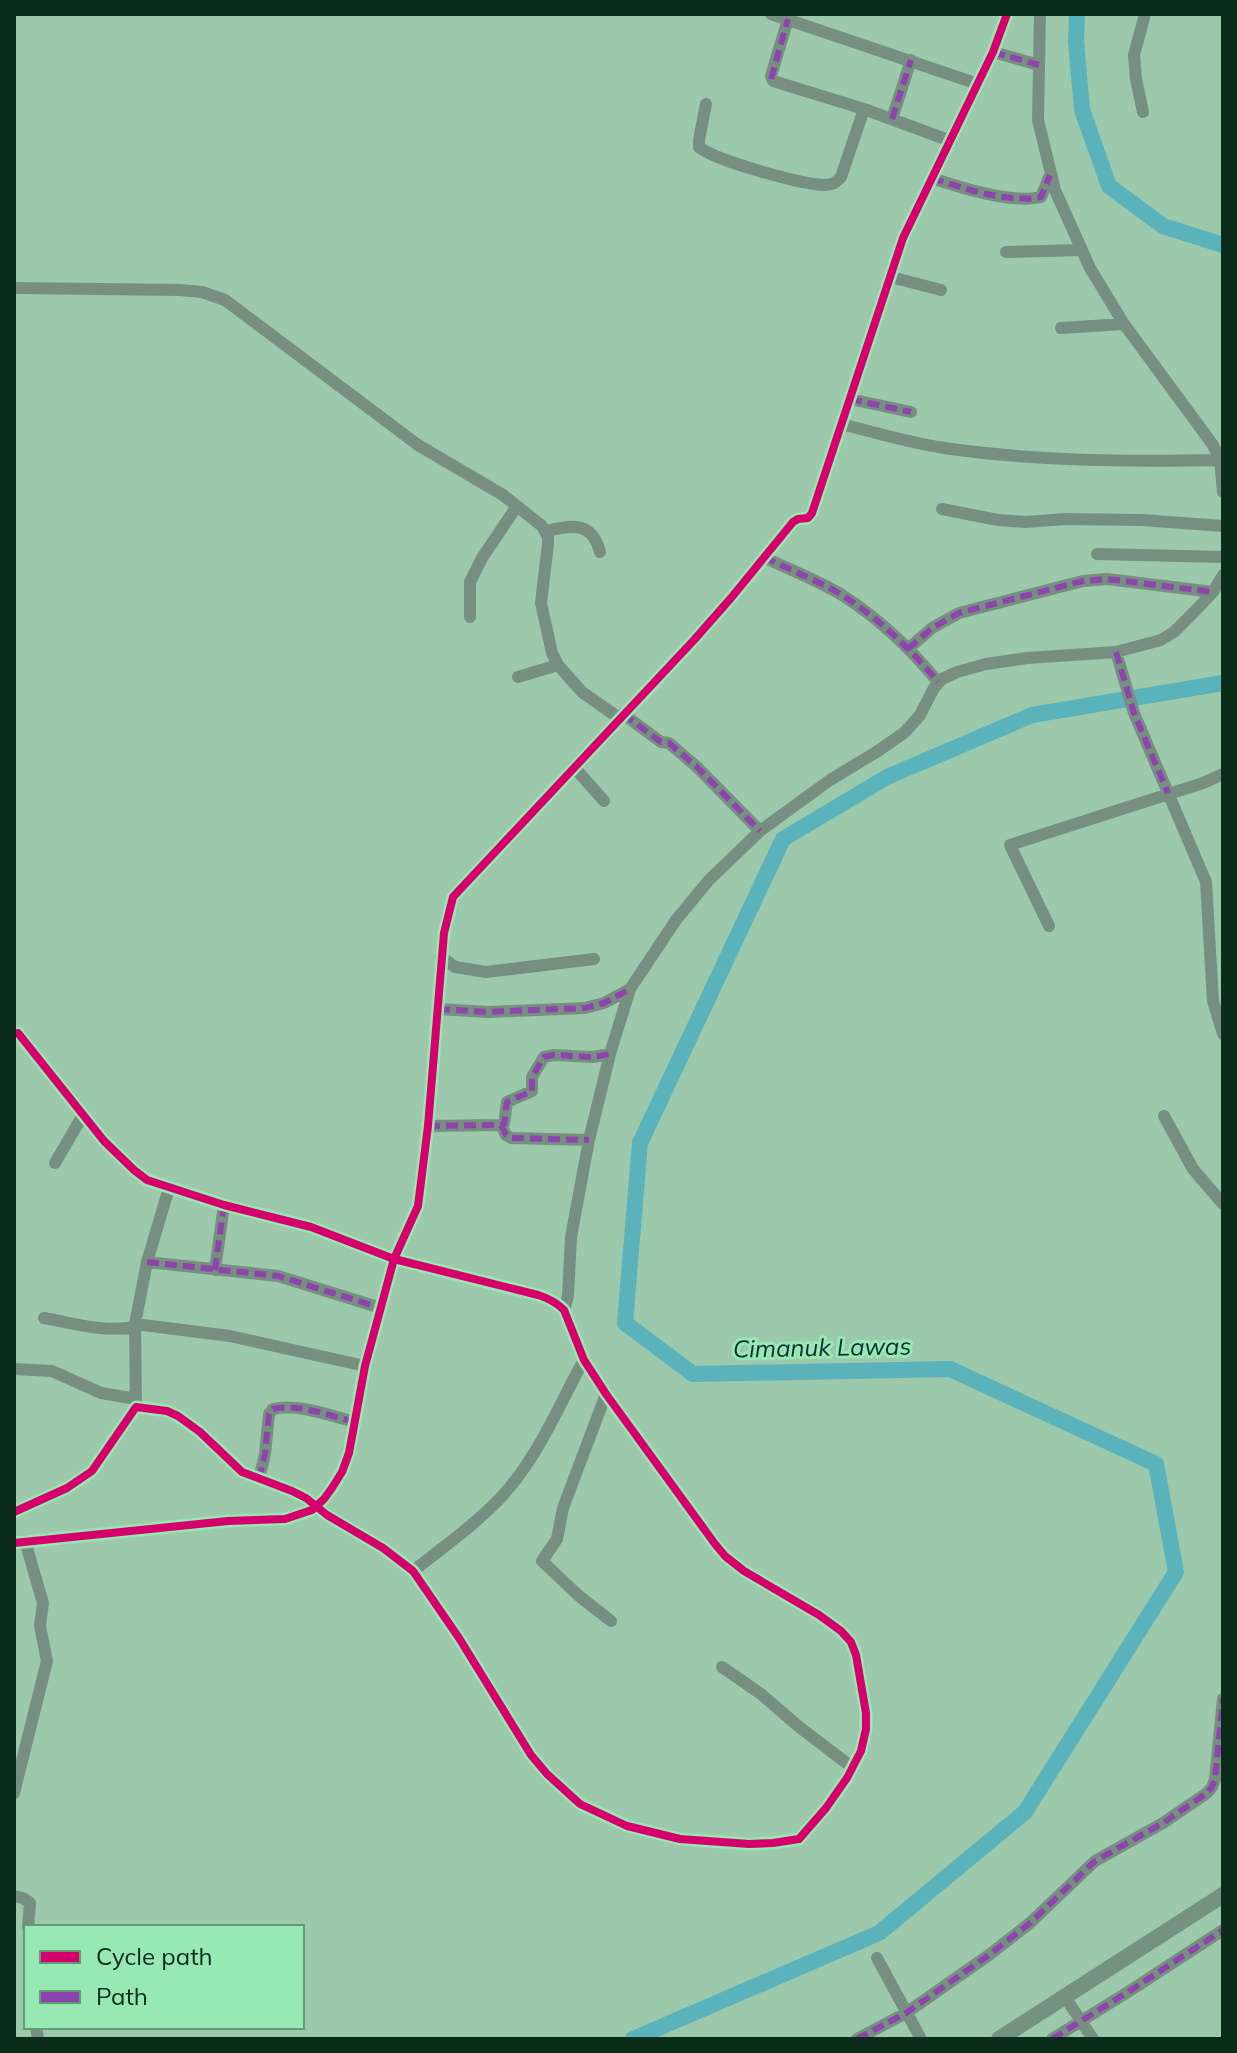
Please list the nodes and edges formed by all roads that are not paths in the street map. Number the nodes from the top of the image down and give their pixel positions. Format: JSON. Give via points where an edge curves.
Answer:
{"nodes":[{"id":1,"x":771,"y":14,"type":"edge"},
{"id":2,"x":1007,"y":14,"type":"edge"},
{"id":3,"x":1040,"y":14,"type":"edge"},
{"id":4,"x":1145,"y":14,"type":"edge"},
{"id":5,"x":788,"y":19,"type":"junction"},
{"id":6,"x":993,"y":52,"type":"junction"},
{"id":7,"x":911,"y":60,"type":"junction"},
{"id":8,"x":1039,"y":65,"type":"junction"},
{"id":9,"x":968,"y":81,"type":"junction"},
{"id":10,"x":706,"y":104,"type":"dead end"},
{"id":11,"x":864,"y":109,"type":"junction"},
{"id":12,"x":1143,"y":112,"type":"dead end"},
{"id":13,"x":892,"y":119,"type":"junction"},
{"id":14,"x":946,"y":138,"type":"junction"},
{"id":15,"x":1050,"y":175,"type":"junction"},
{"id":16,"x":932,"y":178,"type":"junction"},
{"id":17,"x":1082,"y":250,"type":"junction"},
{"id":18,"x":1006,"y":252,"type":"dead end"},
{"id":19,"x":891,"y":277,"type":"junction"},
{"id":20,"x":14,"y":288,"type":"edge"},
{"id":21,"x":941,"y":290,"type":"dead end"},
{"id":22,"x":1124,"y":324,"type":"junction"},
{"id":23,"x":1061,"y":328,"type":"dead end"},
{"id":24,"x":850,"y":399,"type":"junction"},
{"id":25,"x":911,"y":412,"type":"dead end"},
{"id":26,"x":842,"y":424,"type":"junction"},
{"id":27,"x":1222,"y":466,"type":"edge"},
{"id":28,"x":1223,"y":492,"type":"edge"},
{"id":29,"x":517,"y":506,"type":"junction"},
{"id":30,"x":942,"y":509,"type":"dead end"},
{"id":31,"x":1223,"y":526,"type":"edge"},
{"id":32,"x":546,"y":531,"type":"junction"},
{"id":33,"x":600,"y":552,"type":"dead end"},
{"id":34,"x":1097,"y":554,"type":"dead end"},
{"id":35,"x":764,"y":557,"type":"junction"},
{"id":36,"x":1223,"y":557,"type":"edge"},
{"id":37,"x":1223,"y":575,"type":"edge"},
{"id":38,"x":1213,"y":592,"type":"junction"},
{"id":39,"x":470,"y":617,"type":"dead end"},
{"id":40,"x":908,"y":649,"type":"junction"},
{"id":41,"x":1116,"y":652,"type":"junction"},
{"id":42,"x":558,"y":665,"type":"junction"},
{"id":43,"x":518,"y":677,"type":"dead end"},
{"id":44,"x":938,"y":682,"type":"junction"},
{"id":45,"x":621,"y":716,"type":"junction"},
{"id":46,"x":574,"y":767,"type":"junction"},
{"id":47,"x":1223,"y":774,"type":"edge"},
{"id":48,"x":1168,"y":793,"type":"junction"},
{"id":49,"x":604,"y":801,"type":"dead end"},
{"id":50,"x":760,"y":831,"type":"junction"},
{"id":51,"x":1049,"y":926,"type":"dead end"},
{"id":52,"x":441,"y":957,"type":"junction"},
{"id":53,"x":594,"y":959,"type":"dead end"},
{"id":54,"x":630,"y":989,"type":"junction"},
{"id":55,"x":438,"y":1009,"type":"junction"},
{"id":56,"x":15,"y":1031,"type":"edge"},
{"id":57,"x":1223,"y":1034,"type":"edge"},
{"id":58,"x":610,"y":1054,"type":"junction"},
{"id":59,"x":83,"y":1115,"type":"junction"},
{"id":60,"x":1164,"y":1116,"type":"dead end"},
{"id":61,"x":501,"y":1125,"type":"junction"},
{"id":62,"x":428,"y":1126,"type":"junction"},
{"id":63,"x":589,"y":1140,"type":"junction"},
{"id":64,"x":55,"y":1163,"type":"dead end"},
{"id":65,"x":169,"y":1188,"type":"junction"},
{"id":66,"x":1223,"y":1204,"type":"edge"},
{"id":67,"x":224,"y":1205,"type":"junction"},
{"id":68,"x":394,"y":1259,"type":"junction"},
{"id":69,"x":147,"y":1262,"type":"junction"},
{"id":70,"x":215,"y":1270,"type":"junction"},
{"id":71,"x":381,"y":1308,"type":"junction"},
{"id":72,"x":564,"y":1310,"type":"junction"},
{"id":73,"x":44,"y":1318,"type":"dead end"},
{"id":74,"x":135,"y":1326,"type":"junction"},
{"id":75,"x":584,"y":1360,"type":"junction"},
{"id":76,"x":365,"y":1366,"type":"junction"},
{"id":77,"x":14,"y":1369,"type":"edge"},
{"id":78,"x":606,"y":1394,"type":"junction"},
{"id":79,"x":136,"y":1403,"type":"junction"},
{"id":80,"x":355,"y":1422,"type":"junction"},
{"id":81,"x":259,"y":1479,"type":"junction"},
{"id":82,"x":321,"y":1511,"type":"junction"},
{"id":83,"x":14,"y":1512,"type":"edge"},
{"id":84,"x":19,"y":1542,"type":"edge"},
{"id":85,"x":413,"y":1571,"type":"junction"},
{"id":86,"x":611,"y":1621,"type":"dead end"},
{"id":87,"x":722,"y":1667,"type":"dead end"},
{"id":88,"x":1223,"y":1699,"type":"edge"},
{"id":89,"x":853,"y":1768,"type":"junction"},
{"id":90,"x":14,"y":1793,"type":"edge"},
{"id":91,"x":1223,"y":1895,"type":"edge"},
{"id":92,"x":14,"y":1896,"type":"edge"},
{"id":93,"x":1215,"y":1908,"type":"edge"},
{"id":94,"x":28,"y":1925,"type":"edge"},
{"id":95,"x":1223,"y":1930,"type":"edge"},
{"id":96,"x":877,"y":1958,"type":"dead end"},
{"id":97,"x":1073,"y":2010,"type":"junction"},
{"id":98,"x":906,"y":2013,"type":"junction"},
{"id":99,"x":857,"y":2039,"type":"edge"},
{"id":100,"x":921,"y":2039,"type":"edge"},
{"id":101,"x":999,"y":2039,"type":"edge"},
{"id":102,"x":1015,"y":2039,"type":"edge"},
{"id":103,"x":1052,"y":2039,"type":"edge"},
{"id":104,"x":1093,"y":2039,"type":"edge"}],
"edges":[{"from":1,"to":5,"type":"street"},
{"from":2,"to":6,"type":"street"},
{"from":3,"to":8,"type":"street"},
{"from":4,"to":12,"type":"street","via":[[1134,55]]},
{"from":5,"to":7,"type":"street"},
{"from":5,"to":11,"type":"street","via":[[771,79]]},
{"from":6,"to":8,"type":"street"},
{"from":6,"to":9,"type":"street"},
{"from":7,"to":9,"type":"street"},
{"from":7,"to":13,"type":"street"},
{"from":8,"to":15,"type":"street","via":[[1038,120]]},
{"from":9,"to":14,"type":"street"},
{"from":10,"to":11,"type":"street","via":[[699,140],[703,151],[823,185],[841,177]]},
{"from":11,"to":13,"type":"street"},
{"from":13,"to":14,"type":"street"},
{"from":14,"to":16,"type":"street"},
{"from":15,"to":16,"type":"street","via":[[1041,197],[1025,198]]},
{"from":15,"to":17,"type":"street"},
{"from":16,"to":19,"type":"street"},
{"from":17,"to":18,"type":"street"},
{"from":17,"to":22,"type":"street"},
{"from":19,"to":21,"type":"street"},
{"from":19,"to":24,"type":"street"},
{"from":20,"to":29,"type":"street","via":[[180,290],[225,300],[418,445]]},
{"from":22,"to":23,"type":"street"},
{"from":22,"to":27,"type":"street","via":[[1207,435]]},
{"from":24,"to":25,"type":"street"},
{"from":24,"to":26,"type":"street"},
{"from":26,"to":27,"type":"street","via":[[981,452]]},
{"from":26,"to":35,"type":"street","via":[[812,513],[795,520]]},
{"from":27,"to":28,"type":"street"},
{"from":29,"to":32,"type":"street"},
{"from":29,"to":39,"type":"street","via":[[470,582]]},
{"from":30,"to":31,"type":"street","via":[[1026,522],[1131,520]]},
{"from":32,"to":33,"type":"street","via":[[585,529]]},
{"from":32,"to":42,"type":"street","via":[[541,603]]},
{"from":34,"to":36,"type":"street"},
{"from":35,"to":40,"type":"street","via":[[843,596]]},
{"from":35,"to":45,"type":"street"},
{"from":37,"to":38,"type":"street"},
{"from":38,"to":40,"type":"street","via":[[1107,579],[1083,581],[959,613]]},
{"from":38,"to":41,"type":"street","via":[[1174,632]]},
{"from":40,"to":44,"type":"street"},
{"from":41,"to":44,"type":"street","via":[[986,664]]},
{"from":41,"to":48,"type":"street","via":[[1134,713]]},
{"from":42,"to":43,"type":"street"},
{"from":42,"to":45,"type":"street","via":[[582,692]]},
{"from":44,"to":50,"type":"street","via":[[905,732]]},
{"from":45,"to":46,"type":"street"},
{"from":45,"to":50,"type":"street","via":[[669,743]]},
{"from":46,"to":49,"type":"street"},
{"from":46,"to":52,"type":"street","via":[[456,893]]},
{"from":47,"to":48,"type":"street"},
{"from":48,"to":51,"type":"street","via":[[1010,845]]},
{"from":48,"to":57,"type":"street","via":[[1206,882],[1213,1001]]},
{"from":50,"to":54,"type":"street","via":[[676,920]]},
{"from":52,"to":53,"type":"street","via":[[455,967],[486,972]]},
{"from":52,"to":55,"type":"street"},
{"from":54,"to":55,"type":"street","via":[[576,1009]]},
{"from":54,"to":58,"type":"street"},
{"from":55,"to":62,"type":"street"},
{"from":56,"to":59,"type":"street"},
{"from":58,"to":61,"type":"street","via":[[544,1057],[532,1077],[532,1091],[507,1102]]},
{"from":58,"to":63,"type":"street"},
{"from":59,"to":64,"type":"street"},
{"from":59,"to":65,"type":"street","via":[[134,1170]]},
{"from":60,"to":66,"type":"street","via":[[1193,1169]]},
{"from":61,"to":62,"type":"street"},
{"from":61,"to":63,"type":"street","via":[[511,1138]]},
{"from":62,"to":68,"type":"street","via":[[418,1206]]},
{"from":63,"to":72,"type":"street"},
{"from":65,"to":67,"type":"street"},
{"from":65,"to":69,"type":"street"},
{"from":67,"to":68,"type":"street","via":[[311,1227]]},
{"from":67,"to":70,"type":"street"},
{"from":68,"to":71,"type":"street"},
{"from":68,"to":72,"type":"street","via":[[538,1295]]},
{"from":69,"to":70,"type":"street"},
{"from":69,"to":74,"type":"street"},
{"from":70,"to":71,"type":"street","via":[[278,1276]]},
{"from":71,"to":76,"type":"street"},
{"from":72,"to":75,"type":"street"},
{"from":73,"to":74,"type":"street","via":[[114,1330]]},
{"from":74,"to":76,"type":"street","via":[[230,1336]]},
{"from":74,"to":79,"type":"street"},
{"from":75,"to":78,"type":"street"},
{"from":75,"to":85,"type":"street","via":[[546,1435],[511,1486]]},
{"from":76,"to":80,"type":"street"},
{"from":77,"to":79,"type":"street","via":[[52,1371]]},
{"from":78,"to":86,"type":"street","via":[[563,1508],[557,1539],[542,1561]]},
{"from":78,"to":89,"type":"street","via":[[725,1556],[819,1615],[851,1642],[866,1721]]},
{"from":79,"to":81,"type":"street","via":[[178,1416],[234,1466]]},
{"from":79,"to":83,"type":"street","via":[[92,1471]]},
{"from":80,"to":81,"type":"street","via":[[302,1409],[273,1409]]},
{"from":80,"to":82,"type":"street","via":[[342,1472]]},
{"from":81,"to":82,"type":"street","via":[[292,1491]]},
{"from":82,"to":84,"type":"street","via":[[285,1519]]},
{"from":82,"to":85,"type":"street"},
{"from":84,"to":90,"type":"street","via":[[43,1603],[40,1626],[47,1661]]},
{"from":85,"to":89,"type":"street","via":[[531,1755],[571,1798],[604,1817],[696,1841],[749,1844],[799,1839]]},
{"from":87,"to":89,"type":"street"},
{"from":88,"to":98,"type":"street","via":[[1215,1779],[1207,1793],[1095,1861],[1030,1923]]},
{"from":91,"to":93,"type":"main road"},
{"from":92,"to":94,"type":"street","via":[[30,1903]]},
{"from":93,"to":97,"type":"main road","via":[[1118,1968]]},
{"from":95,"to":97,"type":"street"},
{"from":96,"to":98,"type":"street"},
{"from":97,"to":101,"type":"main road"},
{"from":97,"to":102,"type":"main road"},
{"from":97,"to":103,"type":"street"},
{"from":97,"to":104,"type":"street"},
{"from":98,"to":99,"type":"street"},
{"from":98,"to":100,"type":"street"}]}
